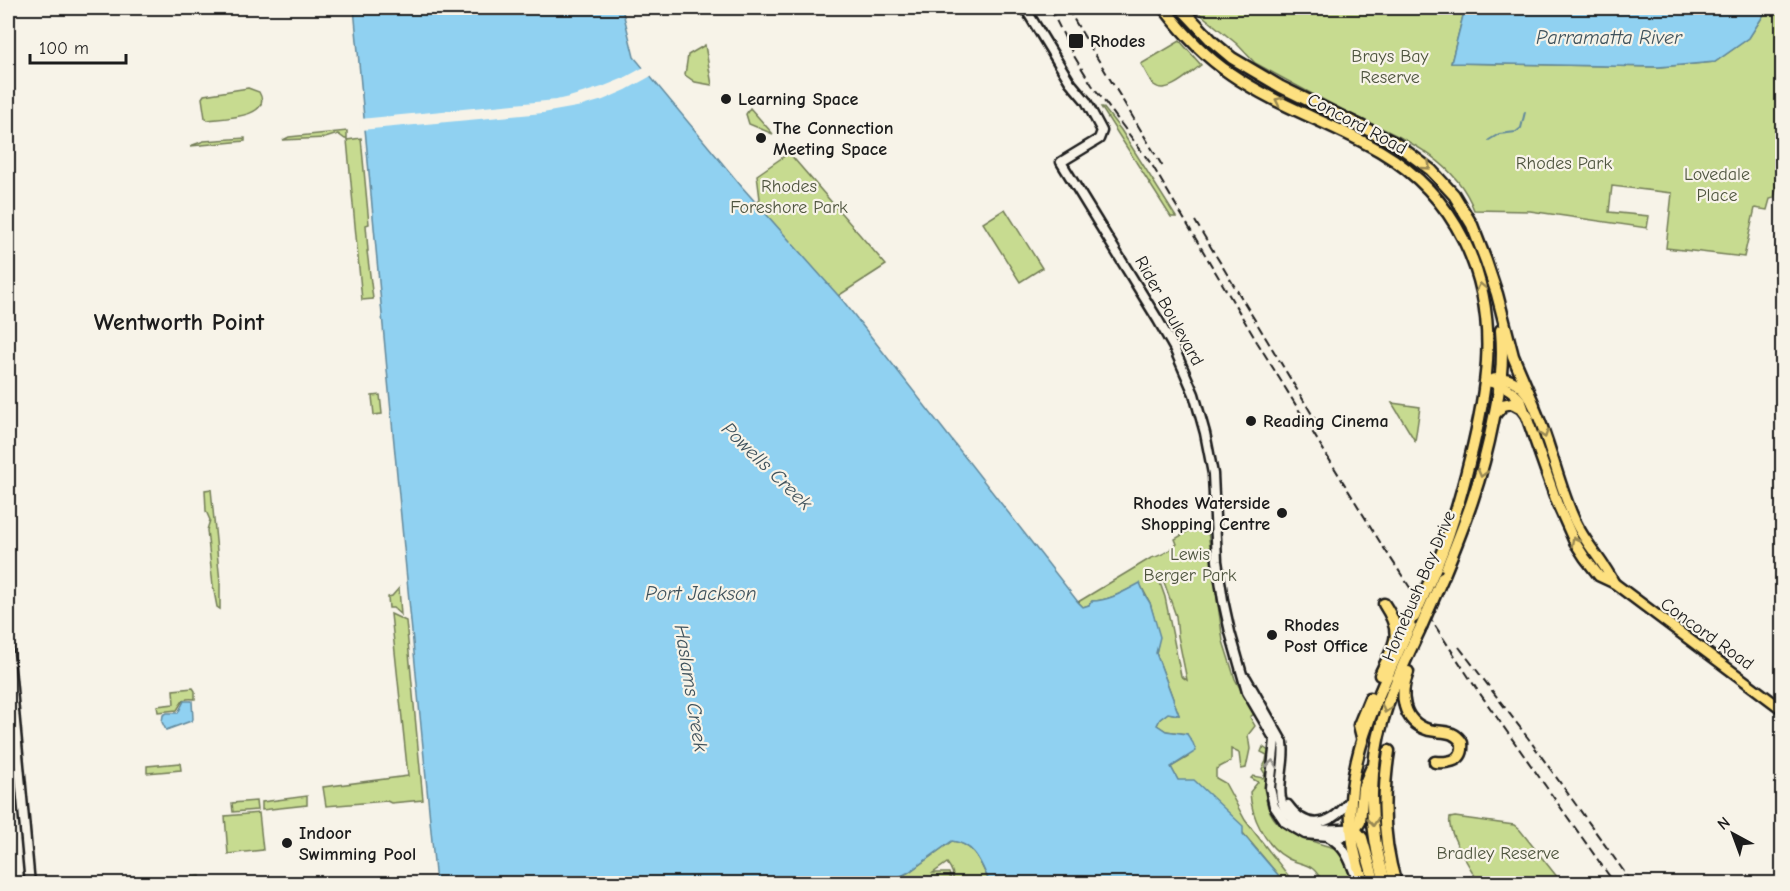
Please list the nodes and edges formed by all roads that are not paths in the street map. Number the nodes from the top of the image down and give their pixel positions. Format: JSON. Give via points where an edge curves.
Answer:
{"nodes":[{"id":1,"x":1026,"y":8,"type":"edge"},
{"id":2,"x":1164,"y":8,"type":"edge"},
{"id":3,"x":1181,"y":8,"type":"edge"},
{"id":4,"x":1465,"y":212,"type":"junction"},
{"id":5,"x":1451,"y":218,"type":"junction"},
{"id":6,"x":1498,"y":300,"type":"junction"},
{"id":7,"x":1502,"y":380,"type":"junction"},
{"id":8,"x":1485,"y":381,"type":"junction"},
{"id":9,"x":1534,"y":405,"type":"junction"},
{"id":10,"x":1495,"y":416,"type":"junction"},
{"id":11,"x":1528,"y":417,"type":"junction"},
{"id":12,"x":1440,"y":572,"type":"junction"},
{"id":13,"x":1614,"y":583,"type":"junction"},
{"id":14,"x":1384,"y":604,"type":"dead end"},
{"id":15,"x":1415,"y":640,"type":"junction"},
{"id":16,"x":8,"y":646,"type":"edge"},
{"id":17,"x":1782,"y":709,"type":"edge"},
{"id":18,"x":1362,"y":738,"type":"junction"},
{"id":19,"x":1279,"y":740,"type":"junction"},
{"id":20,"x":1389,"y":751,"type":"dead end"},
{"id":21,"x":1436,"y":762,"type":"dead end"},
{"id":22,"x":1374,"y":764,"type":"junction"},
{"id":23,"x":1281,"y":779,"type":"junction"},
{"id":24,"x":1351,"y":798,"type":"junction"},
{"id":25,"x":1353,"y":831,"type":"junction"},
{"id":26,"x":1328,"y":837,"type":"junction"},
{"id":27,"x":30,"y":884,"type":"edge"},
{"id":28,"x":1359,"y":884,"type":"edge"},
{"id":29,"x":1364,"y":884,"type":"edge"},
{"id":30,"x":1375,"y":884,"type":"edge"},
{"id":31,"x":1386,"y":884,"type":"edge"},
{"id":32,"x":1396,"y":884,"type":"edge"}],
"edges":[{"from":1,"to":19,"type":"street","name":"Rider Boulevard","via":[[1102,133],[1099,139],[1061,162],[1158,320],[1194,394],[1213,474],[1223,600],[1247,692]]},
{"from":5,"to":2,"type":"highway","name":"Concord Road","one_way":true,"via":[[1419,180],[1387,155],[1232,75],[1194,44]]},
{"from":3,"to":4,"type":"highway","name":"Concord Road","one_way":true,"via":[[1220,48],[1254,72],[1406,149],[1437,175]]},
{"from":4,"to":5,"type":"highway"},
{"from":4,"to":6,"type":"highway","name":"Concord Road"},
{"from":8,"to":5,"type":"highway","name":"Concord Road","one_way":true,"via":[[1487,337],[1482,292],[1470,251]]},
{"from":6,"to":7,"type":"highway","name":"Homebush Bay Drive"},
{"from":6,"to":9,"type":"highway","via":[[1513,356]]},
{"from":7,"to":8,"type":"main road"},
{"from":7,"to":9,"type":"main road","name":"Concord Road","via":[[1509,378],[1517,383]]},
{"from":7,"to":10,"type":"highway","name":"Homebush Bay Drive"},
{"from":7,"to":11,"type":"main road","name":"Concord Road"},
{"from":8,"to":12,"type":"highway","name":"Homebush Bay Drive","via":[[1475,437]]},
{"from":9,"to":13,"type":"main road","name":"Concord Road","one_way":true,"via":[[1575,522]]},
{"from":10,"to":11,"type":"highway","via":[[1510,403]]},
{"from":10,"to":12,"type":"highway","name":"Homebush Bay Drive","one_way":true,"via":[[1476,492]]},
{"from":13,"to":11,"type":"main road","name":"Concord Road","one_way":true,"via":[[1599,576],[1574,541]]},
{"from":12,"to":15,"type":"highway","name":"Homebush Bay Drive","bridge":true},
{"from":12,"to":18,"type":"highway","name":"Homebush Bay Drive","bridge":true,"via":[[1414,617]]},
{"from":13,"to":17,"type":"main road","name":"Concord Road"},
{"from":14,"to":18,"type":"highway","via":[[1395,625],[1395,639],[1359,725]]},
{"from":15,"to":21,"type":"highway","via":[[1414,658],[1402,694],[1406,710],[1420,726],[1452,733],[1461,741],[1462,750],[1456,760]]},
{"from":15,"to":22,"type":"highway","name":"Homebush Bay Drive","one_way":true,"via":[[1388,703]]},
{"from":16,"to":27,"type":"street"},
{"from":18,"to":24,"type":"highway","name":"Homebush Bay Drive"},
{"from":19,"to":23,"type":"street","via":[[1284,754]]},
{"from":26,"to":19,"type":"street","one_way":true,"via":[[1302,833],[1276,811],[1270,788]]},
{"from":20,"to":32,"type":"highway","via":[[1385,818]]},
{"from":22,"to":25,"type":"highway","via":[[1364,784],[1360,822]]},
{"from":22,"to":31,"type":"highway","name":"Homebush Bay Drive","one_way":true,"via":[[1373,828]]},
{"from":23,"to":24,"type":"street","via":[[1288,806],[1309,821],[1323,822],[1335,817]]},
{"from":23,"to":25,"type":"street","via":[[1282,803],[1296,822],[1316,830]]},
{"from":24,"to":25,"type":"highway","name":"Homebush Bay Drive"},
{"from":25,"to":26,"type":"street","via":[[1342,837]]},
{"from":25,"to":29,"type":"highway","name":"Homebush Bay Drive"},
{"from":25,"to":30,"type":"highway","via":[[1364,841]]},
{"from":26,"to":28,"type":"street","via":[[1347,853]]}]}
